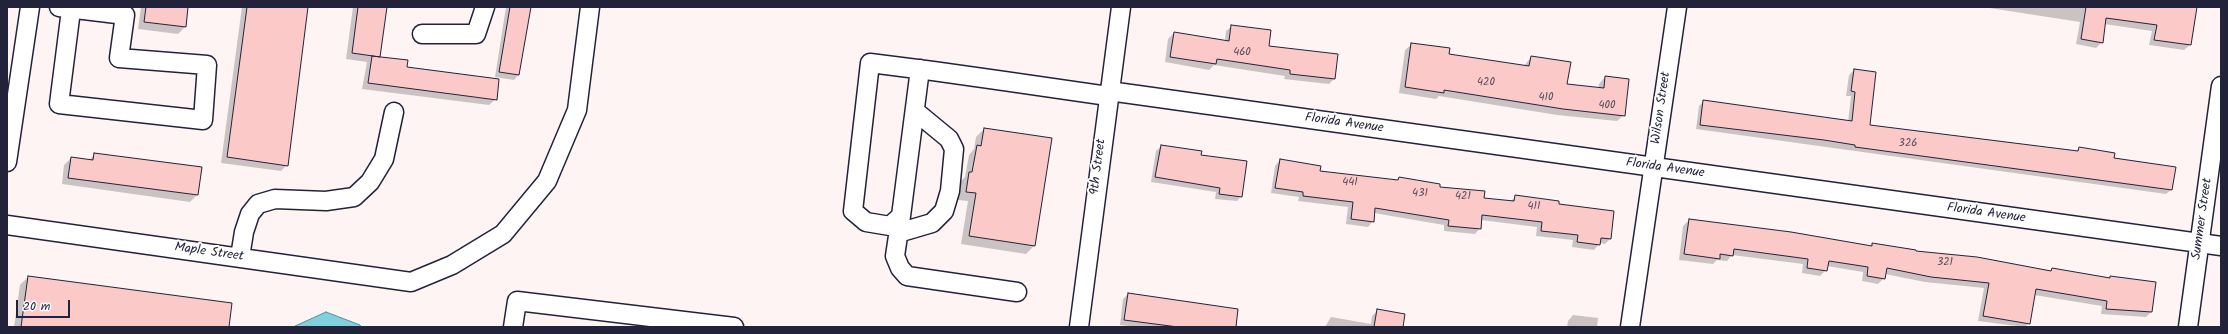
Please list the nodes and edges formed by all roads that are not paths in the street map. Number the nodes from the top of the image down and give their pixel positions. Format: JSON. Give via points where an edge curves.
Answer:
{"nodes":[{"id":1,"x":30,"y":7,"type":"edge"},
{"id":2,"x":485,"y":7,"type":"edge"},
{"id":3,"x":590,"y":7,"type":"edge"},
{"id":4,"x":1121,"y":7,"type":"edge"},
{"id":5,"x":1677,"y":7,"type":"edge"},
{"id":6,"x":65,"y":8,"type":"edge"},
{"id":7,"x":422,"y":34,"type":"dead end"},
{"id":8,"x":920,"y":69,"type":"junction"},
{"id":9,"x":2221,"y":86,"type":"edge"},
{"id":10,"x":1109,"y":94,"type":"junction"},
{"id":11,"x":915,"y":111,"type":"junction"},
{"id":12,"x":394,"y":112,"type":"dead end"},
{"id":13,"x":7,"y":162,"type":"edge"},
{"id":14,"x":1653,"y":167,"type":"junction"},
{"id":15,"x":7,"y":225,"type":"edge"},
{"id":16,"x":900,"y":225,"type":"junction"},
{"id":17,"x":2199,"y":243,"type":"junction"},
{"id":18,"x":2221,"y":246,"type":"edge"},
{"id":19,"x":240,"y":258,"type":"junction"},
{"id":20,"x":1017,"y":292,"type":"dead end"},
{"id":21,"x":513,"y":327,"type":"edge"},
{"id":22,"x":734,"y":327,"type":"edge"},
{"id":23,"x":1079,"y":327,"type":"edge"},
{"id":24,"x":1630,"y":327,"type":"edge"},
{"id":25,"x":2188,"y":327,"type":"edge"}],
"edges":[{"from":1,"to":13,"type":"street"},
{"from":2,"to":7,"type":"street","via":[[476,34]]},
{"from":3,"to":19,"type":"street","name":"Maple Street","via":[[577,110],[547,180],[502,234],[452,265],[411,282]]},
{"from":4,"to":10,"type":"street","name":"9th Street"},
{"from":5,"to":14,"type":"street","name":"Wilson Street"},
{"from":6,"to":6,"type":"street","via":[[59,104],[203,120],[207,65],[119,58],[125,15]]},
{"from":8,"to":10,"type":"street","name":"Florida Avenue"},
{"from":8,"to":11,"type":"street"},
{"from":8,"to":16,"type":"street","name":"Florida Avenue","via":[[870,63],[853,212],[866,222]]},
{"from":9,"to":17,"type":"street","name":"Summer Street"},
{"from":10,"to":14,"type":"street","name":"Florida Avenue"},
{"from":10,"to":23,"type":"street","name":"9th Street"},
{"from":11,"to":16,"type":"street"},
{"from":11,"to":16,"type":"street","via":[[949,139],[954,149],[950,191],[944,211],[932,223]]},
{"from":12,"to":19,"type":"street","via":[[384,158],[370,182],[354,197],[326,201],[275,200],[258,204],[250,214],[244,232]]},
{"from":14,"to":17,"type":"street","name":"Florida Avenue"},
{"from":14,"to":24,"type":"street","name":"Wilson Street"},
{"from":15,"to":19,"type":"street","name":"Maple Street"},
{"from":16,"to":20,"type":"street","via":[[895,256],[907,276]]},
{"from":17,"to":18,"type":"street","name":"Florida Avenue"},
{"from":17,"to":25,"type":"street","name":"Summer Street"},
{"from":21,"to":22,"type":"street","via":[[516,301]]}]}
